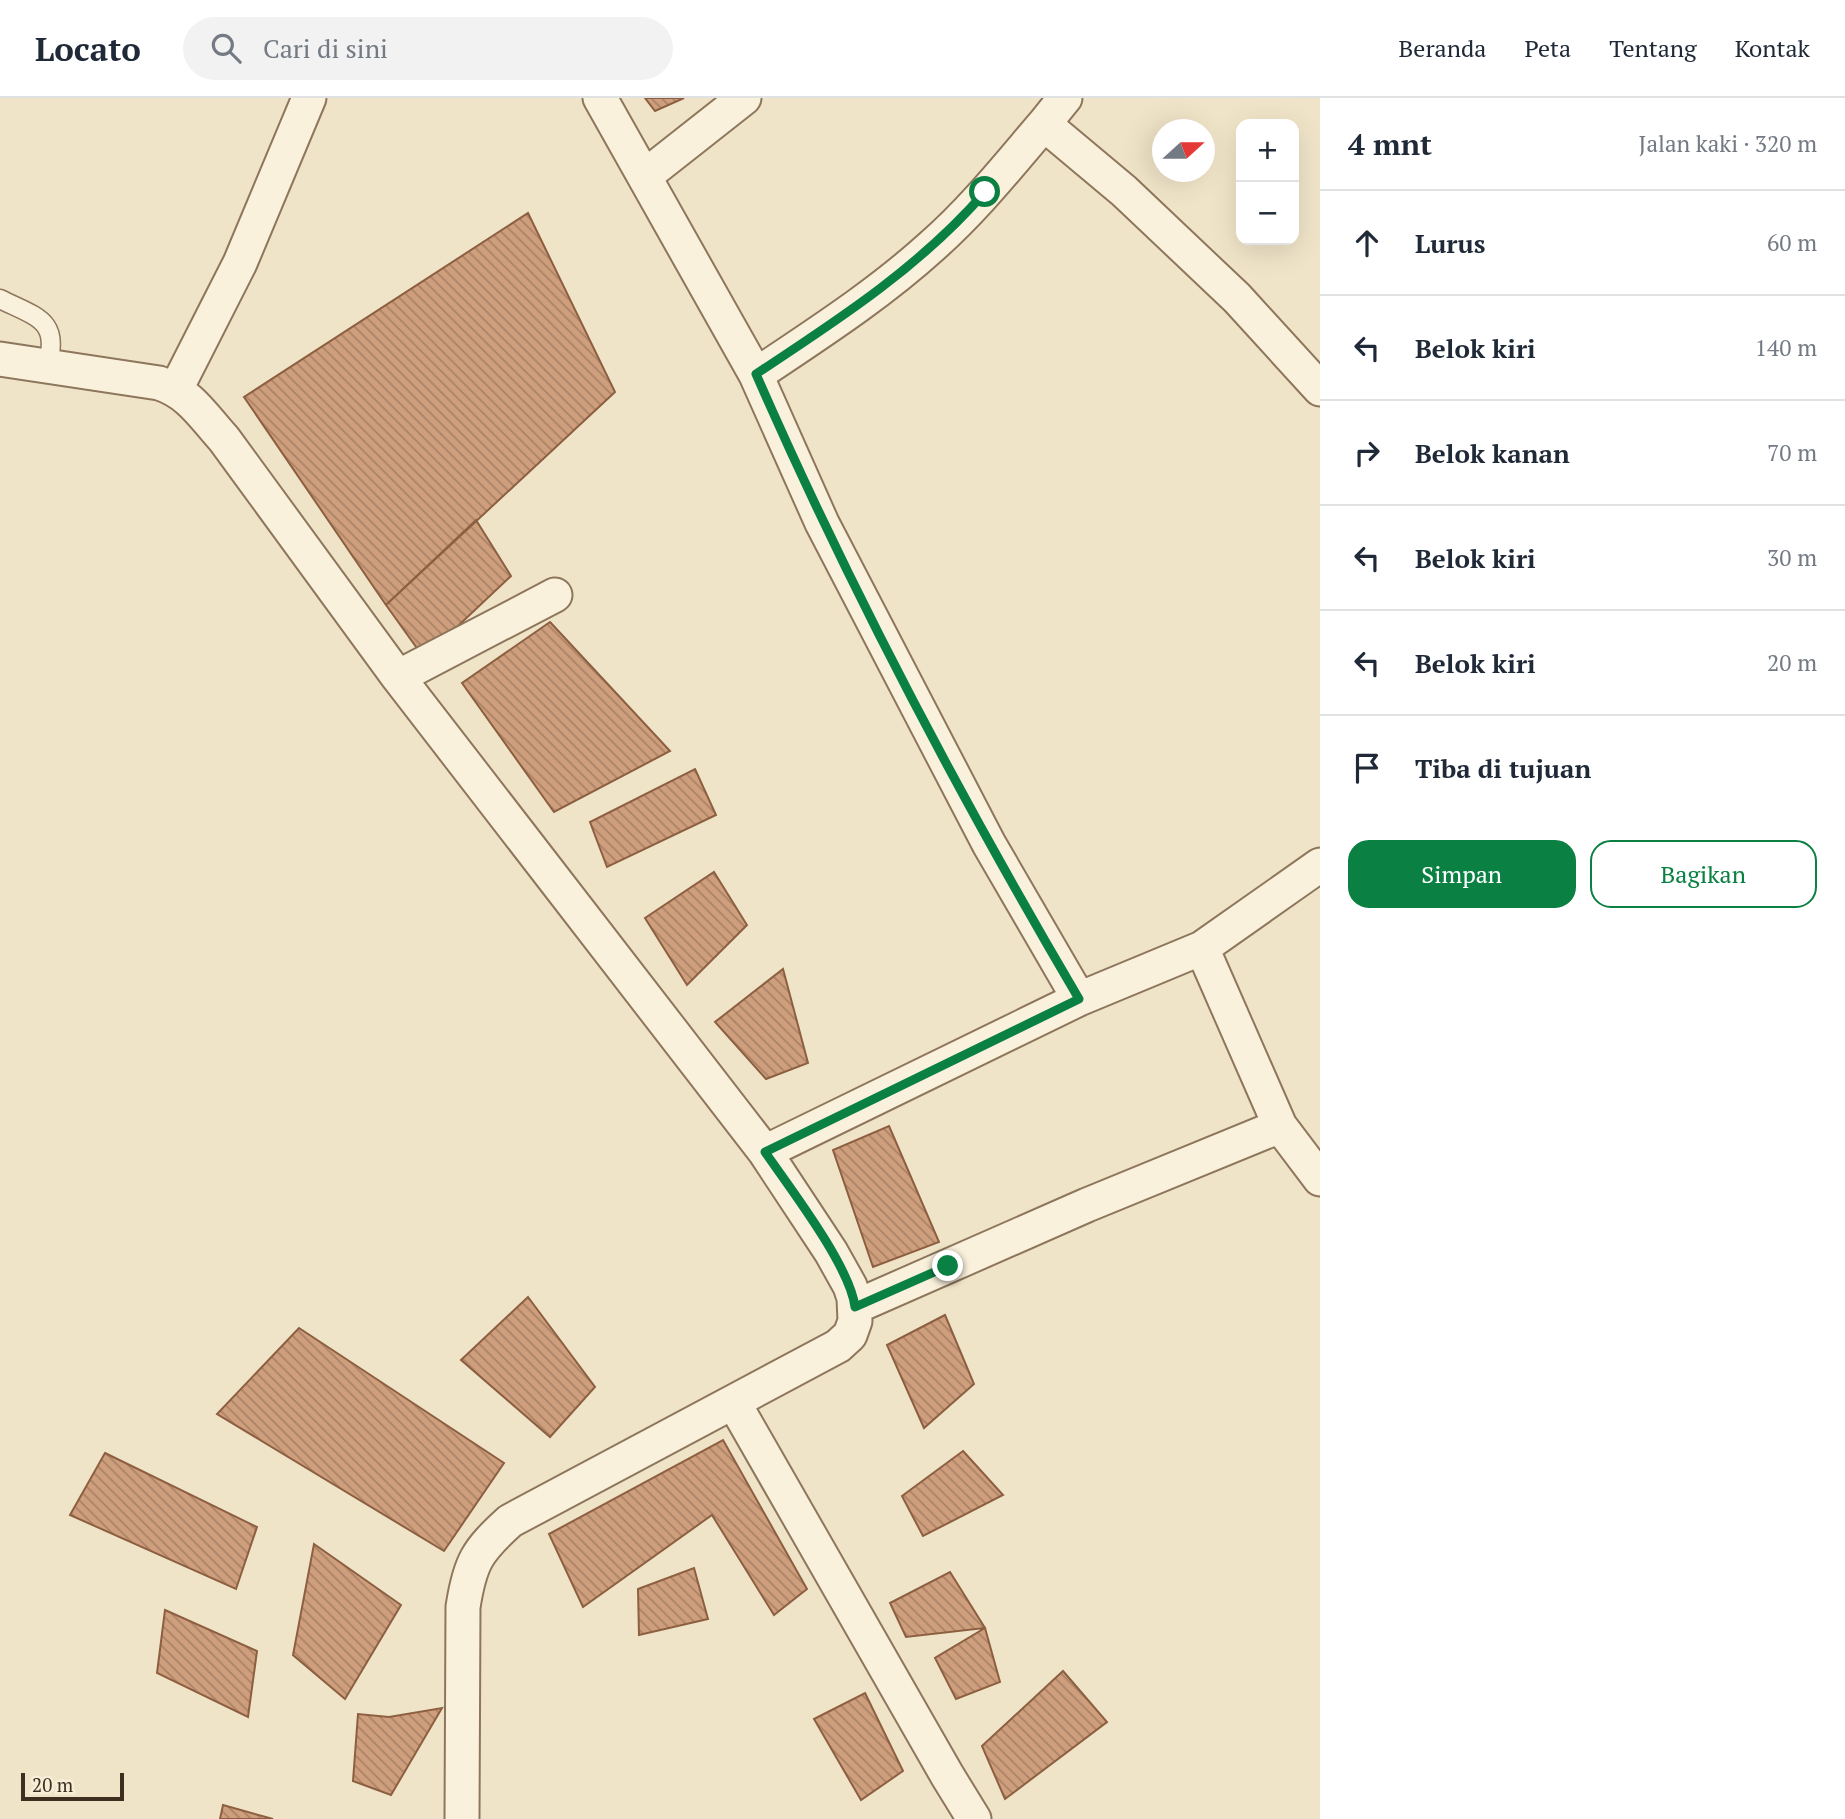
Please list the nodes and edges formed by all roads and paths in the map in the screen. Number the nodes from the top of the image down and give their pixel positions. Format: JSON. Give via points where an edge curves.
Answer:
{"nodes":[{"id":1,"x":309,"y":98,"type":"edge"},
{"id":2,"x":600,"y":98,"type":"edge"},
{"id":3,"x":744,"y":98,"type":"edge"},
{"id":4,"x":1065,"y":98,"type":"edge"},
{"id":5,"x":1044,"y":124,"type":"junction"},
{"id":6,"x":645,"y":176,"type":"junction"},
{"id":7,"x":0,"y":299,"type":"edge"},
{"id":8,"x":0,"y":359,"type":"edge"},
{"id":9,"x":47,"y":366,"type":"junction"},
{"id":10,"x":756,"y":374,"type":"junction"},
{"id":11,"x":1320,"y":388,"type":"edge"},
{"id":12,"x":176,"y":389,"type":"junction"},
{"id":13,"x":555,"y":595,"type":"dead end"},
{"id":14,"x":398,"y":677,"type":"junction"},
{"id":15,"x":1320,"y":865,"type":"edge"},
{"id":16,"x":1202,"y":948,"type":"junction"},
{"id":17,"x":1079,"y":999,"type":"junction"},
{"id":18,"x":1280,"y":1126,"type":"junction"},
{"id":19,"x":765,"y":1152,"type":"junction"},
{"id":20,"x":1320,"y":1180,"type":"edge"},
{"id":21,"x":855,"y":1307,"type":"junction"},
{"id":22,"x":734,"y":1403,"type":"junction"},
{"id":23,"x":462,"y":1819,"type":"edge"},
{"id":24,"x":974,"y":1819,"type":"edge"}],
"edges":[{"from":1,"to":12,"type":"street","via":[[240,263]]},
{"from":2,"to":6,"type":"street"},
{"from":3,"to":6,"type":"street"},
{"from":4,"to":5,"type":"street"},
{"from":5,"to":10,"type":"street","via":[[971,209],[926,252],[851,311]]},
{"from":5,"to":11,"type":"street","via":[[1124,191],[1237,298]]},
{"from":6,"to":10,"type":"street"},
{"from":7,"to":9,"type":"lane","via":[[39,318],[51,330]]},
{"from":8,"to":9,"type":"street"},
{"from":9,"to":12,"type":"street"},
{"from":10,"to":17,"type":"street","via":[[822,523],[989,844]]},
{"from":12,"to":14,"type":"street","via":[[224,439]]},
{"from":13,"to":14,"type":"street"},
{"from":14,"to":19,"type":"street"},
{"from":15,"to":16,"type":"street"},
{"from":16,"to":17,"type":"street"},
{"from":16,"to":18,"type":"street"},
{"from":17,"to":19,"type":"street"},
{"from":18,"to":20,"type":"street"},
{"from":18,"to":21,"type":"street"},
{"from":19,"to":21,"type":"street","via":[[842,1270]]},
{"from":21,"to":22,"type":"street","via":[[850,1335],[838,1346]]},
{"from":22,"to":23,"type":"street","via":[[510,1521],[477,1554],[463,1607]]},
{"from":22,"to":24,"type":"street"}]}
